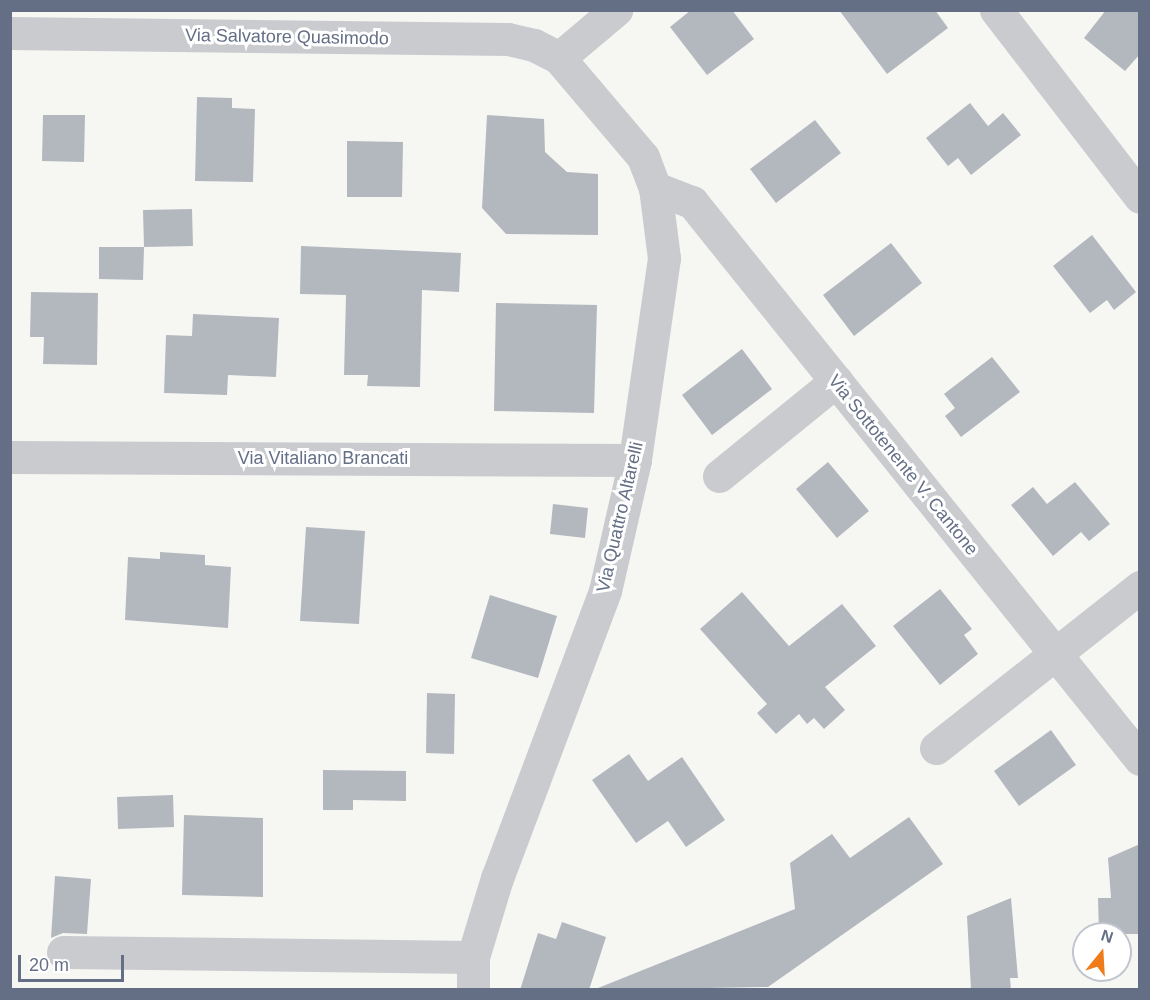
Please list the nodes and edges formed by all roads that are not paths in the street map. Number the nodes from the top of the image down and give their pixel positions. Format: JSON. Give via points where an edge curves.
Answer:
{"nodes":[{"id":1,"x":616,"y":10,"type":"edge"},
{"id":2,"x":996,"y":10,"type":"edge"},
{"id":3,"x":10,"y":33,"type":"edge"},
{"id":4,"x":559,"y":58,"type":"junction"},
{"id":5,"x":655,"y":188,"type":"junction"},
{"id":6,"x":1140,"y":197,"type":"edge"},
{"id":7,"x":836,"y":381,"type":"junction"},
{"id":8,"x":10,"y":457,"type":"edge"},
{"id":9,"x":635,"y":460,"type":"junction"},
{"id":10,"x":719,"y":476,"type":"dead end"},
{"id":11,"x":1140,"y":586,"type":"edge"},
{"id":12,"x":1054,"y":653,"type":"junction"},
{"id":13,"x":936,"y":747,"type":"dead end"},
{"id":14,"x":1140,"y":759,"type":"edge"},
{"id":15,"x":63,"y":952,"type":"dead end"},
{"id":16,"x":473,"y":957,"type":"junction"},
{"id":17,"x":473,"y":990,"type":"edge"}],
"edges":[{"from":1,"to":4,"type":"street"},
{"from":2,"to":6,"type":"street"},
{"from":3,"to":4,"type":"street","name":"Via Salvatore Quasimodo","via":[[508,39],[534,45]]},
{"from":4,"to":5,"type":"street","name":"Via Quattro Altarelli","via":[[643,157]]},
{"from":5,"to":7,"type":"street","name":"Via Sottotenente V. Cantone","via":[[692,202]]},
{"from":5,"to":9,"type":"street","name":"Via Quattro Altarelli","via":[[664,258]]},
{"from":7,"to":10,"type":"street"},
{"from":7,"to":12,"type":"street","name":"Via Sottotenente V. Cantone"},
{"from":8,"to":9,"type":"street","name":"Via Vitaliano Brancati"},
{"from":9,"to":16,"type":"street","name":"Via Quattro Altarelli","via":[[605,591],[497,878]]},
{"from":11,"to":12,"type":"street"},
{"from":12,"to":13,"type":"street"},
{"from":12,"to":14,"type":"street","name":"Via Sottotenente V. Cantone"},
{"from":15,"to":16,"type":"street"},
{"from":16,"to":17,"type":"street","name":"Via Quattro Altarelli"}]}
